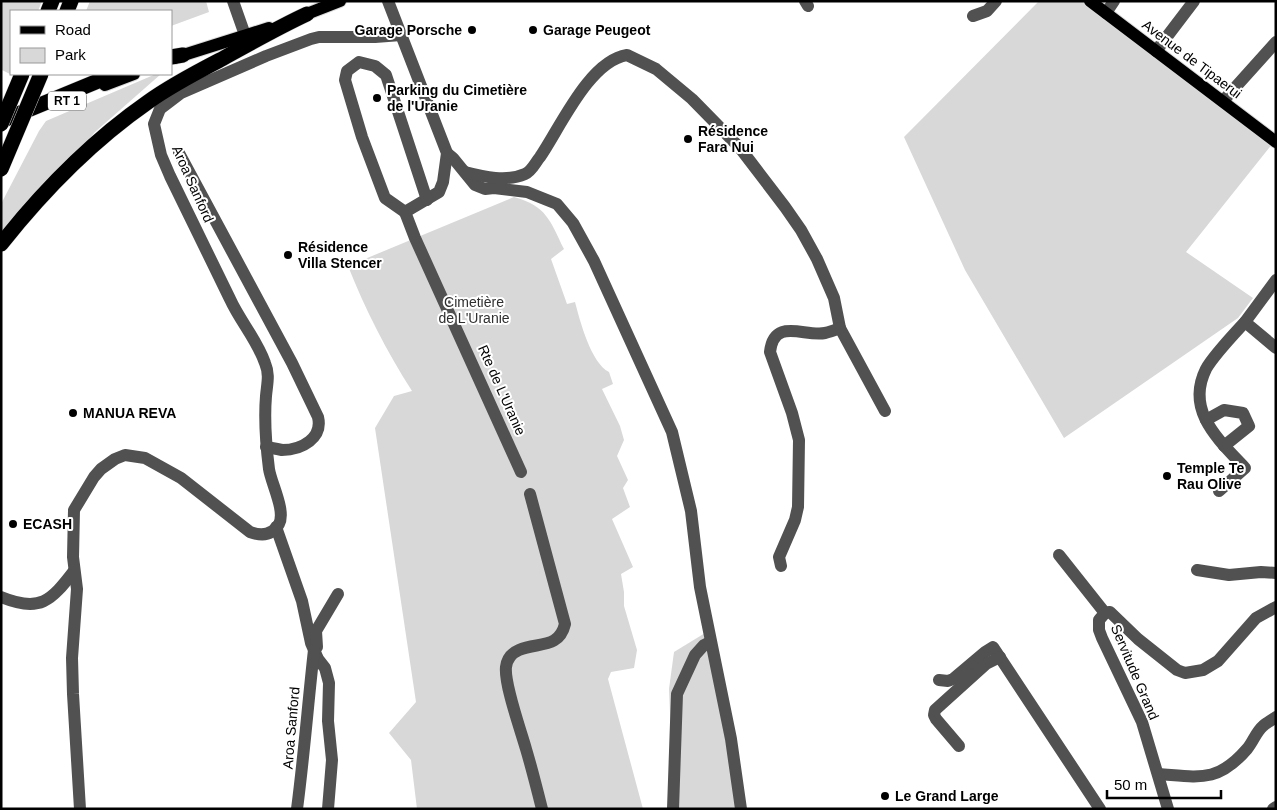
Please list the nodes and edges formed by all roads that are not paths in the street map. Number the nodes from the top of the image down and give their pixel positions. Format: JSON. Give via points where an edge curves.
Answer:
{"nodes":[{"id":1,"x":233,"y":1,"type":"edge"},
{"id":2,"x":340,"y":1,"type":"edge"},
{"id":3,"x":388,"y":1,"type":"edge"},
{"id":4,"x":996,"y":1,"type":"edge"},
{"id":5,"x":1114,"y":1,"type":"edge"},
{"id":6,"x":1194,"y":1,"type":"edge"},
{"id":7,"x":326,"y":4,"type":"edge"},
{"id":8,"x":1100,"y":6,"type":"edge"},
{"id":9,"x":307,"y":14,"type":"junction"},
{"id":10,"x":973,"y":16,"type":"dead end"},
{"id":11,"x":245,"y":35,"type":"junction"},
{"id":12,"x":401,"y":35,"type":"junction"},
{"id":13,"x":1276,"y":42,"type":"edge"},
{"id":14,"x":1156,"y":51,"type":"junction"},
{"id":15,"x":175,"y":57,"type":"edge"},
{"id":16,"x":22,"y":75,"type":"edge"},
{"id":17,"x":41,"y":75,"type":"edge"},
{"id":18,"x":113,"y":75,"type":"edge"},
{"id":19,"x":132,"y":75,"type":"edge"},
{"id":20,"x":1223,"y":101,"type":"junction"},
{"id":21,"x":1,"y":123,"type":"edge"},
{"id":22,"x":1,"y":129,"type":"edge"},
{"id":23,"x":1276,"y":142,"type":"edge"},
{"id":24,"x":179,"y":153,"type":"dead end"},
{"id":25,"x":447,"y":153,"type":"junction"},
{"id":26,"x":1,"y":169,"type":"edge"},
{"id":27,"x":465,"y":172,"type":"junction"},
{"id":28,"x":428,"y":200,"type":"junction"},
{"id":29,"x":405,"y":212,"type":"junction"},
{"id":30,"x":1,"y":244,"type":"edge"},
{"id":31,"x":1276,"y":280,"type":"edge"},
{"id":32,"x":1245,"y":322,"type":"junction"},
{"id":33,"x":840,"y":328,"type":"junction"},
{"id":34,"x":1276,"y":348,"type":"edge"},
{"id":35,"x":885,"y":411,"type":"dead end"},
{"id":36,"x":1206,"y":420,"type":"junction"},
{"id":37,"x":1224,"y":446,"type":"junction"},
{"id":38,"x":266,"y":447,"type":"junction"},
{"id":39,"x":521,"y":472,"type":"dead end"},
{"id":40,"x":1219,"y":491,"type":"dead end"},
{"id":41,"x":530,"y":494,"type":"dead end"},
{"id":42,"x":276,"y":527,"type":"junction"},
{"id":43,"x":1059,"y":555,"type":"dead end"},
{"id":44,"x":781,"y":566,"type":"dead end"},
{"id":45,"x":1197,"y":570,"type":"dead end"},
{"id":46,"x":74,"y":571,"type":"junction"},
{"id":47,"x":1276,"y":573,"type":"edge"},
{"id":48,"x":338,"y":594,"type":"dead end"},
{"id":49,"x":1,"y":597,"type":"edge"},
{"id":50,"x":1276,"y":607,"type":"edge"},
{"id":51,"x":1105,"y":613,"type":"junction"},
{"id":52,"x":710,"y":642,"type":"junction"},
{"id":53,"x":316,"y":655,"type":"junction"},
{"id":54,"x":1000,"y":657,"type":"junction"},
{"id":55,"x":939,"y":680,"type":"dead end"},
{"id":56,"x":1276,"y":717,"type":"edge"},
{"id":57,"x":959,"y":746,"type":"dead end"},
{"id":58,"x":1159,"y":774,"type":"junction"},
{"id":59,"x":80,"y":809,"type":"edge"},
{"id":60,"x":297,"y":809,"type":"edge"},
{"id":61,"x":328,"y":809,"type":"edge"},
{"id":62,"x":542,"y":809,"type":"edge"},
{"id":63,"x":673,"y":809,"type":"edge"},
{"id":64,"x":741,"y":809,"type":"edge"},
{"id":65,"x":1100,"y":809,"type":"edge"},
{"id":66,"x":1168,"y":809,"type":"edge"}],
"edges":[{"from":1,"to":11,"type":"street"},
{"from":2,"to":7,"type":"main road"},
{"from":3,"to":12,"type":"street"},
{"from":4,"to":10,"type":"street","via":[[988,11]]},
{"from":5,"to":8,"type":"street"},
{"from":6,"to":14,"type":"street"},
{"from":7,"to":9,"type":"main road"},
{"from":8,"to":14,"type":"main road","name":"Avenue de Tipaerui"},
{"from":9,"to":11,"type":"main road"},
{"from":9,"to":30,"type":"highway","via":[[276,28],[147,102],[75,163]]},
{"from":11,"to":15,"type":"main road"},
{"from":12,"to":25,"type":"street"},
{"from":12,"to":38,"type":"street","name":"Aroa Sanford","via":[[319,37],[302,42],[180,93],[160,109],[154,124],[170,176],[230,300],[266,365]]},
{"from":13,"to":20,"type":"street"},
{"from":14,"to":20,"type":"main road","name":"Avenue de Tipaerui"},
{"from":16,"to":21,"type":"highway","bridge":true},
{"from":17,"to":26,"type":"highway","bridge":true},
{"from":18,"to":21,"type":"highway"},
{"from":19,"to":22,"type":"main road","number":"RT 1"},
{"from":20,"to":23,"type":"main road","name":"Avenue de Tipaerui"},
{"from":24,"to":38,"type":"street","via":[[292,362],[318,417],[317,435],[310,441],[284,450]]},
{"from":25,"to":27,"type":"street"},
{"from":25,"to":28,"type":"street","via":[[439,192]]},
{"from":27,"to":33,"type":"street","via":[[505,178],[526,174],[550,142],[576,97],[604,65],[626,55],[656,69],[672,81],[740,148],[809,245],[834,298]]},
{"from":27,"to":52,"type":"street","via":[[475,184],[485,189],[527,192],[557,204],[573,223],[594,261],[672,432],[691,511]]},
{"from":28,"to":29,"type":"street"},
{"from":28,"to":29,"type":"street","via":[[386,75],[375,66],[359,62],[347,70],[345,80],[362,137],[385,198]]},
{"from":29,"to":39,"type":"street","name":"Rte de L'Uranie"},
{"from":31,"to":32,"type":"street"},
{"from":32,"to":34,"type":"street"},
{"from":32,"to":36,"type":"street","via":[[1206,369],[1198,392]]},
{"from":33,"to":35,"type":"street"},
{"from":33,"to":44,"type":"street","via":[[824,333],[786,330],[770,345],[799,440],[798,508],[779,557]]},
{"from":36,"to":37,"type":"street"},
{"from":36,"to":37,"type":"street","via":[[1224,410],[1243,412],[1249,426]]},
{"from":37,"to":40,"type":"street","via":[[1245,468]]},
{"from":38,"to":42,"type":"street","name":"Aroa Sanford","via":[[280,508],[279,525]]},
{"from":41,"to":62,"type":"street","via":[[565,624],[563,633],[555,641],[514,652],[506,673]]},
{"from":42,"to":46,"type":"street","via":[[259,536],[250,532],[181,478],[145,458],[125,456],[115,459],[94,476],[74,510]]},
{"from":42,"to":53,"type":"street","via":[[302,601]]},
{"from":43,"to":51,"type":"street"},
{"from":45,"to":47,"type":"street","via":[[1229,574]]},
{"from":46,"to":49,"type":"street","via":[[54,596],[43,602],[31,605]]},
{"from":46,"to":59,"type":"street","via":[[77,589],[72,658]]},
{"from":48,"to":53,"type":"street","name":"Aroa Sanford","via":[[316,630]]},
{"from":50,"to":51,"type":"street","name":"Servitude Grand","via":[[1256,618],[1218,661],[1202,670],[1184,673],[1138,639],[1114,615]]},
{"from":51,"to":58,"type":"street","name":"Servitude Grand","via":[[1099,620],[1098,630],[1142,722]]},
{"from":52,"to":63,"type":"street","via":[[695,655],[677,694]]},
{"from":52,"to":64,"type":"street","via":[[731,739]]},
{"from":53,"to":60,"type":"street","name":"Aroa Sanford","via":[[308,698]]},
{"from":53,"to":61,"type":"street","via":[[330,683],[328,721],[332,760]]},
{"from":54,"to":55,"type":"street","via":[[993,647],[953,679]]},
{"from":54,"to":57,"type":"street","via":[[986,664],[935,710],[936,719]]},
{"from":54,"to":65,"type":"street"},
{"from":56,"to":58,"type":"street","via":[[1263,726],[1248,748],[1220,772],[1203,777]]},
{"from":58,"to":66,"type":"street","name":"Servitude Grand"}]}
